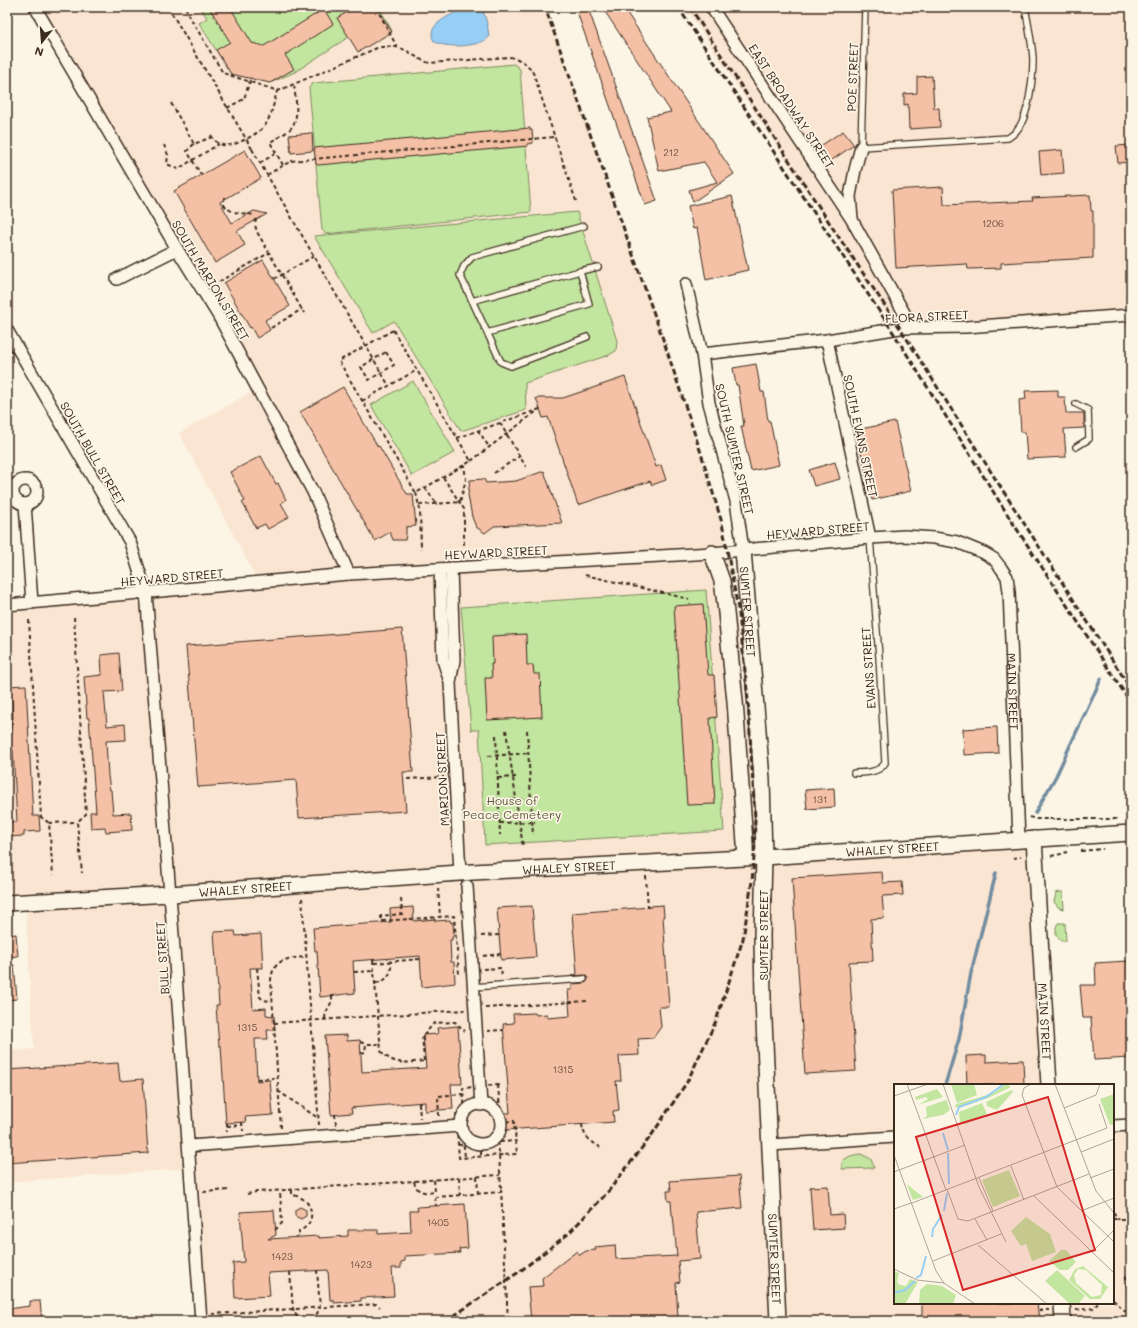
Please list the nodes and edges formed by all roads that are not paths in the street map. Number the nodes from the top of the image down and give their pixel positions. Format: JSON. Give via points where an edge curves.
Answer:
{"nodes":[{"id":1,"x":35,"y":7,"type":"edge"},
{"id":2,"x":711,"y":7,"type":"edge"},
{"id":3,"x":865,"y":7,"type":"edge"},
{"id":4,"x":1025,"y":7,"type":"edge"},
{"id":5,"x":861,"y":147,"type":"junction"},
{"id":6,"x":852,"y":220,"type":"junction"},
{"id":7,"x":584,"y":226,"type":"dead end"},
{"id":8,"x":177,"y":249,"type":"junction"},
{"id":9,"x":598,"y":267,"type":"dead end"},
{"id":10,"x":580,"y":271,"type":"junction"},
{"id":11,"x":116,"y":280,"type":"dead end"},
{"id":12,"x":686,"y":284,"type":"dead end"},
{"id":13,"x":472,"y":301,"type":"junction"},
{"id":14,"x":1131,"y":315,"type":"edge"},
{"id":15,"x":912,"y":327,"type":"junction"},
{"id":16,"x":7,"y":330,"type":"edge"},
{"id":17,"x":487,"y":333,"type":"junction"},
{"id":18,"x":587,"y":337,"type":"dead end"},
{"id":19,"x":827,"y":340,"type":"junction"},
{"id":20,"x":12,"y":347,"type":"edge"},
{"id":21,"x":702,"y":354,"type":"junction"},
{"id":22,"x":1076,"y":404,"type":"dead end"},
{"id":23,"x":1076,"y":447,"type":"dead end"},
{"id":24,"x":25,"y":504,"type":"dead end"},
{"id":25,"x":870,"y":538,"type":"junction"},
{"id":26,"x":743,"y":550,"type":"junction"},
{"id":27,"x":712,"y":553,"type":"junction"},
{"id":28,"x":984,"y":553,"type":"joint"},
{"id":29,"x":445,"y":568,"type":"junction"},
{"id":30,"x":349,"y":574,"type":"junction"},
{"id":31,"x":146,"y":592,"type":"junction"},
{"id":32,"x":32,"y":603,"type":"junction"},
{"id":33,"x":7,"y":605,"type":"edge"},
{"id":34,"x":854,"y":773,"type":"dead end"},
{"id":35,"x":1131,"y":833,"type":"edge"},
{"id":36,"x":1034,"y":839,"type":"junction"},
{"id":37,"x":1019,"y":840,"type":"junction"},
{"id":38,"x":764,"y":856,"type":"junction"},
{"id":39,"x":746,"y":858,"type":"junction"},
{"id":40,"x":463,"y":880,"type":"junction"},
{"id":41,"x":170,"y":894,"type":"junction"},
{"id":42,"x":7,"y":903,"type":"edge"},
{"id":43,"x":584,"y":979,"type":"dead end"},
{"id":44,"x":473,"y":987,"type":"junction"},
{"id":45,"x":1049,"y":1084,"type":"edge"},
{"id":46,"x":481,"y":1105,"type":"junction"},
{"id":47,"x":1131,"y":1125,"type":"edge"},
{"id":48,"x":1114,"y":1126,"type":"edge"},
{"id":49,"x":460,"y":1128,"type":"junction"},
{"id":50,"x":894,"y":1137,"type":"edge"},
{"id":51,"x":770,"y":1145,"type":"junction"},
{"id":52,"x":189,"y":1146,"type":"junction"},
{"id":53,"x":1055,"y":1306,"type":"edge"},
{"id":54,"x":200,"y":1318,"type":"edge"},
{"id":55,"x":778,"y":1321,"type":"edge"},
{"id":56,"x":1063,"y":1321,"type":"edge"}],
"edges":[{"from":1,"to":8,"type":"street","name":"SOUTH MARION STREET"},
{"from":2,"to":6,"type":"street","name":"EAST BROADWAY STREET"},
{"from":3,"to":5,"type":"lane","name":"POE STREET"},
{"from":4,"to":5,"type":"lane","via":[[1033,58],[1028,104],[1024,119],[1008,138]]},
{"from":5,"to":6,"type":"street","name":"EAST BROADWAY STREET","via":[[850,196]]},
{"from":6,"to":15,"type":"street","name":"EAST BROADWAY STREET"},
{"from":7,"to":13,"type":"lane","via":[[472,257],[460,275]]},
{"from":8,"to":11,"type":"street"},
{"from":8,"to":30,"type":"street","name":"SOUTH MARION STREET","via":[[218,315],[313,492]]},
{"from":9,"to":10,"type":"lane"},
{"from":10,"to":13,"type":"lane"},
{"from":10,"to":17,"type":"lane","via":[[589,304]]},
{"from":12,"to":21,"type":"street","name":"SOUTH SUMTER STREET"},
{"from":13,"to":17,"type":"lane"},
{"from":14,"to":15,"type":"street","name":"FLORA STREET","via":[[966,327]]},
{"from":15,"to":19,"type":"street","name":"FLORA STREET"},
{"from":16,"to":20,"type":"street","name":"SOUTH BULL STREET"},
{"from":17,"to":18,"type":"lane","via":[[501,362],[511,366]]},
{"from":19,"to":21,"type":"street","name":"FLORA STREET"},
{"from":19,"to":25,"type":"street","name":"SOUTH EVANS STREET"},
{"from":20,"to":31,"type":"street","name":"SOUTH BULL STREET","via":[[130,542]]},
{"from":21,"to":26,"type":"street","name":"SOUTH SUMTER STREET","via":[[709,403],[736,501]]},
{"from":22,"to":23,"type":"lane","via":[[1088,410],[1089,439]]},
{"from":24,"to":32,"type":"street"},
{"from":25,"to":26,"type":"street","name":"HEYWARD STREET"},
{"from":25,"to":28,"type":"street","name":"HEYWARD STREET","via":[[934,538],[957,542]]},
{"from":25,"to":34,"type":"lane","name":"EVANS STREET","via":[[885,763],[881,768],[869,772]]},
{"from":26,"to":27,"type":"street","name":"HEYWARD STREET"},
{"from":26,"to":38,"type":"street","name":"SUMTER STREET","via":[[762,779]]},
{"from":27,"to":29,"type":"street","name":"HEYWARD STREET"},
{"from":27,"to":39,"type":"street","name":"SUMTER STREET","via":[[723,590],[735,701]]},
{"from":28,"to":37,"type":"street","name":"MAIN STREET","via":[[994,559],[1007,577],[1009,591]]},
{"from":29,"to":30,"type":"street","name":"HEYWARD STREET"},
{"from":29,"to":40,"type":"street","name":"MARION STREET","via":[[454,660],[450,683]]},
{"from":30,"to":31,"type":"street","name":"HEYWARD STREET"},
{"from":31,"to":32,"type":"street","name":"HEYWARD STREET"},
{"from":31,"to":41,"type":"street","name":"BULL STREET"},
{"from":32,"to":33,"type":"street","name":"HEYWARD STREET"},
{"from":35,"to":36,"type":"street","name":"WHALEY STREET"},
{"from":36,"to":37,"type":"street","name":"WHALEY STREET"},
{"from":36,"to":45,"type":"street","name":"MAIN STREET"},
{"from":37,"to":38,"type":"street","name":"WHALEY STREET"},
{"from":38,"to":39,"type":"street","name":"WHALEY STREET"},
{"from":38,"to":51,"type":"street","name":"SUMTER STREET","via":[[763,1000]]},
{"from":39,"to":40,"type":"street","name":"WHALEY STREET","via":[[605,864]]},
{"from":40,"to":41,"type":"street","name":"WHALEY STREET"},
{"from":40,"to":44,"type":"street","name":"MARION STREET","via":[[471,957],[467,972]]},
{"from":41,"to":42,"type":"street","name":"WHALEY STREET"},
{"from":41,"to":52,"type":"street","name":"BULL STREET"},
{"from":43,"to":44,"type":"lane"},
{"from":44,"to":46,"type":"street","name":"MARION STREET"},
{"from":46,"to":49,"type":"street","via":[[470,1108],[465,1113]]},
{"from":46,"to":49,"type":"street","via":[[493,1108],[498,1113],[501,1122],[498,1139],[483,1144],[472,1142]]},
{"from":47,"to":48,"type":"street"},
{"from":49,"to":52,"type":"street","via":[[440,1127]]},
{"from":50,"to":51,"type":"street"},
{"from":51,"to":55,"type":"street","name":"SUMTER STREET"},
{"from":52,"to":54,"type":"street","name":"BULL STREET"},
{"from":53,"to":56,"type":"street"}]}
